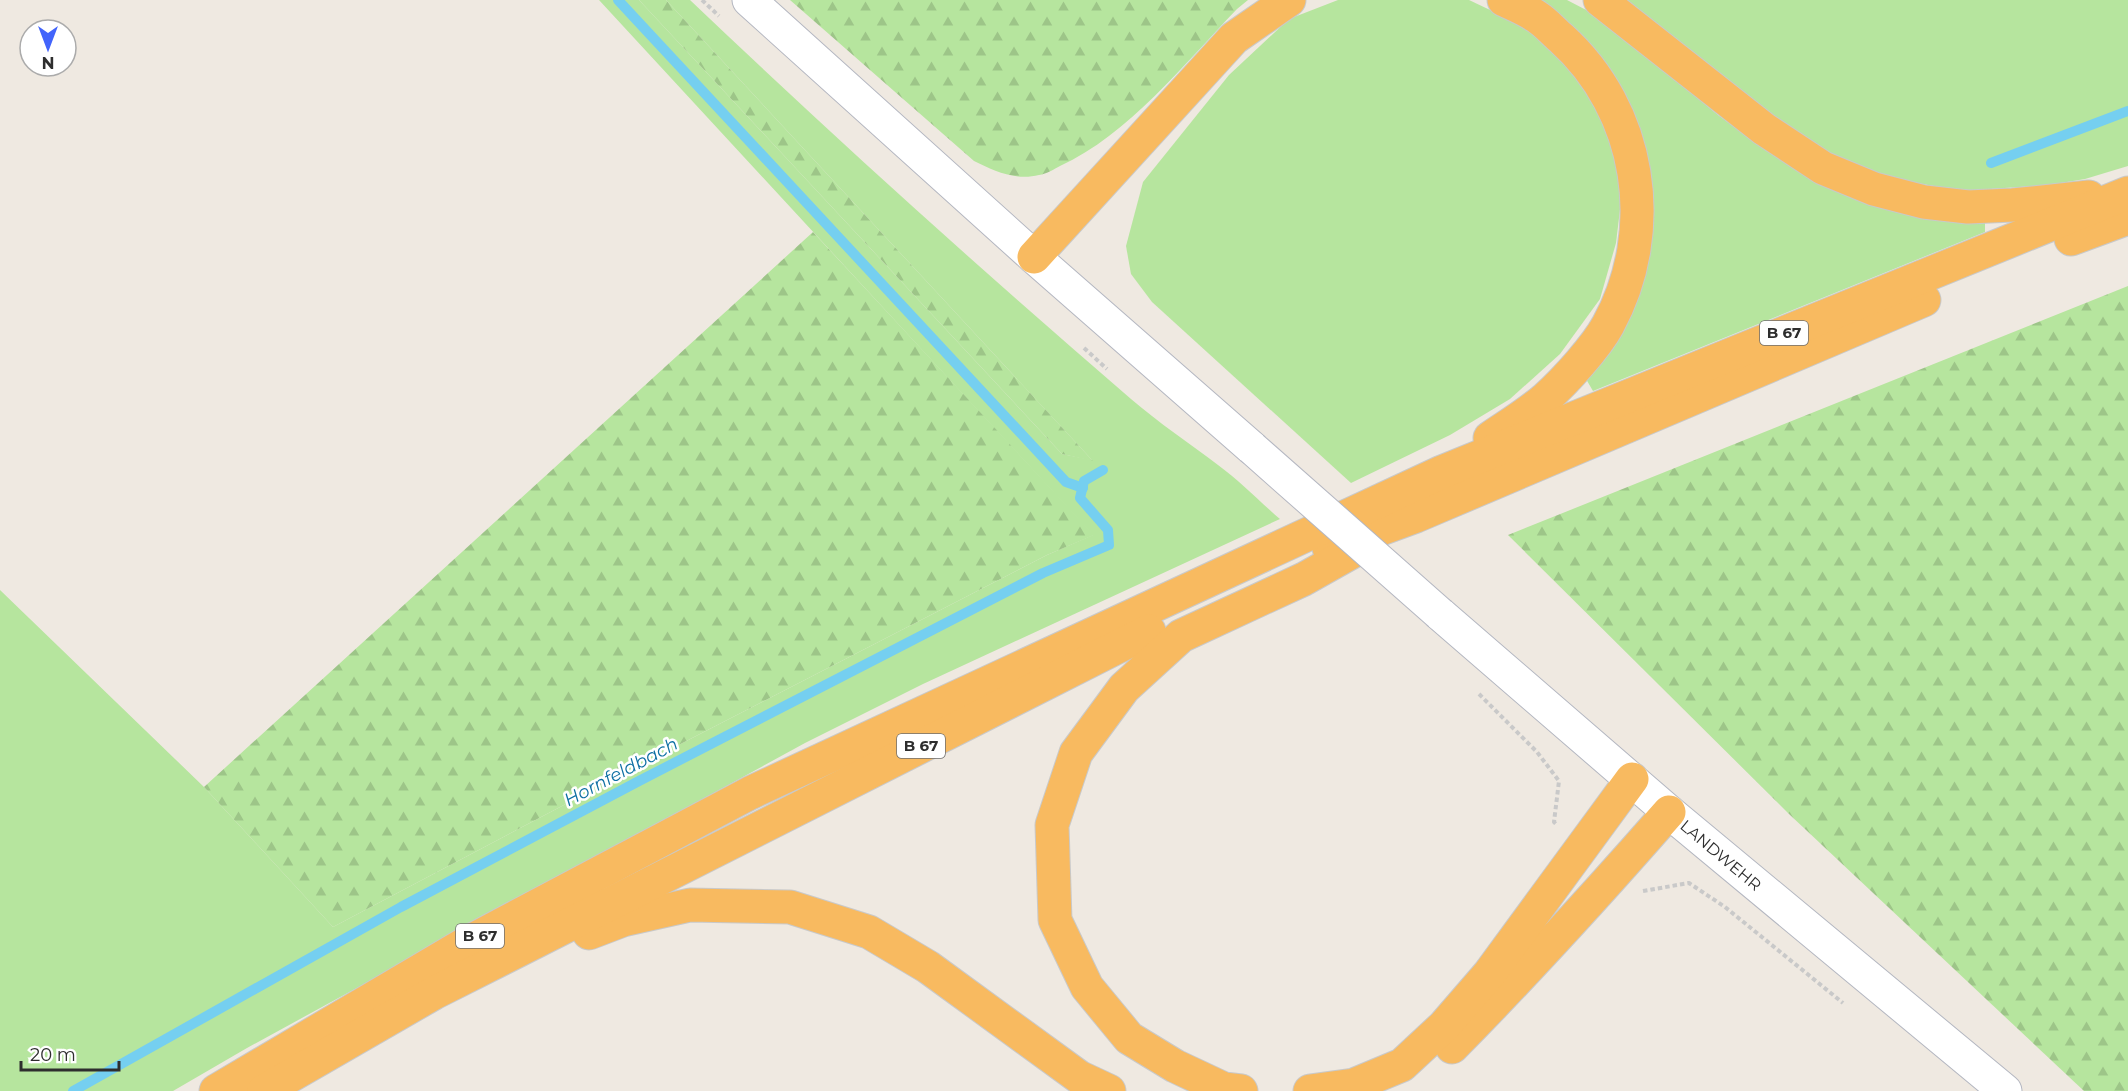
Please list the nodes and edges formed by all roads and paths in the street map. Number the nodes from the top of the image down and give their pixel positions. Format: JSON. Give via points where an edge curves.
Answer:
{"nodes":[{"id":1,"x":749,"y":0,"type":"edge"},
{"id":2,"x":1289,"y":0,"type":"edge"},
{"id":3,"x":1504,"y":0,"type":"edge"},
{"id":4,"x":1600,"y":0,"type":"edge"},
{"id":5,"x":2128,"y":201,"type":"edge"},
{"id":6,"x":1034,"y":257,"type":"junction"},
{"id":7,"x":1442,"y":472,"type":"junction"},
{"id":8,"x":1416,"y":516,"type":"junction"},
{"id":9,"x":1475,"y":690,"type":"dead end"},
{"id":10,"x":1632,"y":779,"type":"junction"},
{"id":11,"x":1669,"y":812,"type":"junction"},
{"id":12,"x":1583,"y":845,"type":"junction"},
{"id":13,"x":1616,"y":872,"type":"junction"},
{"id":14,"x":434,"y":993,"type":"junction"},
{"id":15,"x":1851,"y":1010,"type":"dead end"},
{"id":16,"x":216,"y":1091,"type":"edge"},
{"id":17,"x":264,"y":1091,"type":"edge"},
{"id":18,"x":1109,"y":1091,"type":"edge"},
{"id":19,"x":1241,"y":1091,"type":"edge"},
{"id":20,"x":1310,"y":1091,"type":"edge"},
{"id":21,"x":1397,"y":1091,"type":"edge"},
{"id":22,"x":2005,"y":1091,"type":"edge"}],
"edges":[{"from":1,"to":6,"type":"main road","name":"LANDWEHR"},
{"from":2,"to":6,"type":"highway","via":[[1234,39]]},
{"from":3,"to":7,"type":"highway","via":[[1537,17],[1576,52],[1604,88],[1625,135],[1637,182],[1638,222],[1622,294],[1607,326],[1579,364],[1546,399]]},
{"from":4,"to":5,"type":"highway","via":[[1764,129],[1823,168],[1874,189],[1924,202],[1968,207]]},
{"from":5,"to":7,"type":"highway","number":"B 67"},
{"from":5,"to":8,"type":"highway","number":"B 67","via":[[2054,244]]},
{"from":6,"to":10,"type":"main road","name":"LANDWEHR","bridge":true},
{"from":7,"to":16,"type":"highway","number":"B 67","via":[[750,793],[465,944]]},
{"from":8,"to":14,"type":"highway","number":"B 67","via":[[1300,559],[1171,620]]},
{"from":8,"to":19,"type":"highway","via":[[1304,579],[1181,636],[1124,688],[1076,753],[1052,825],[1055,920],[1087,987],[1129,1038],[1184,1071],[1224,1089]]},
{"from":9,"to":12,"type":"path","via":[[1538,752],[1559,781],[1554,822]]},
{"from":10,"to":11,"type":"main road","name":"LANDWEHR"},
{"from":10,"to":12,"type":"highway"},
{"from":11,"to":13,"type":"highway"},
{"from":11,"to":22,"type":"main road","name":"LANDWEHR"},
{"from":12,"to":20,"type":"highway","via":[[1489,974],[1444,1026],[1402,1065],[1353,1085]]},
{"from":13,"to":15,"type":"path","via":[[1641,892],[1689,883],[1725,907]]},
{"from":13,"to":21,"type":"highway","via":[[1423,1077]]},
{"from":14,"to":17,"type":"highway","number":"B 67"},
{"from":14,"to":18,"type":"highway","via":[[623,920],[690,905],[790,907],[869,932],[928,967],[1079,1077]]}]}
